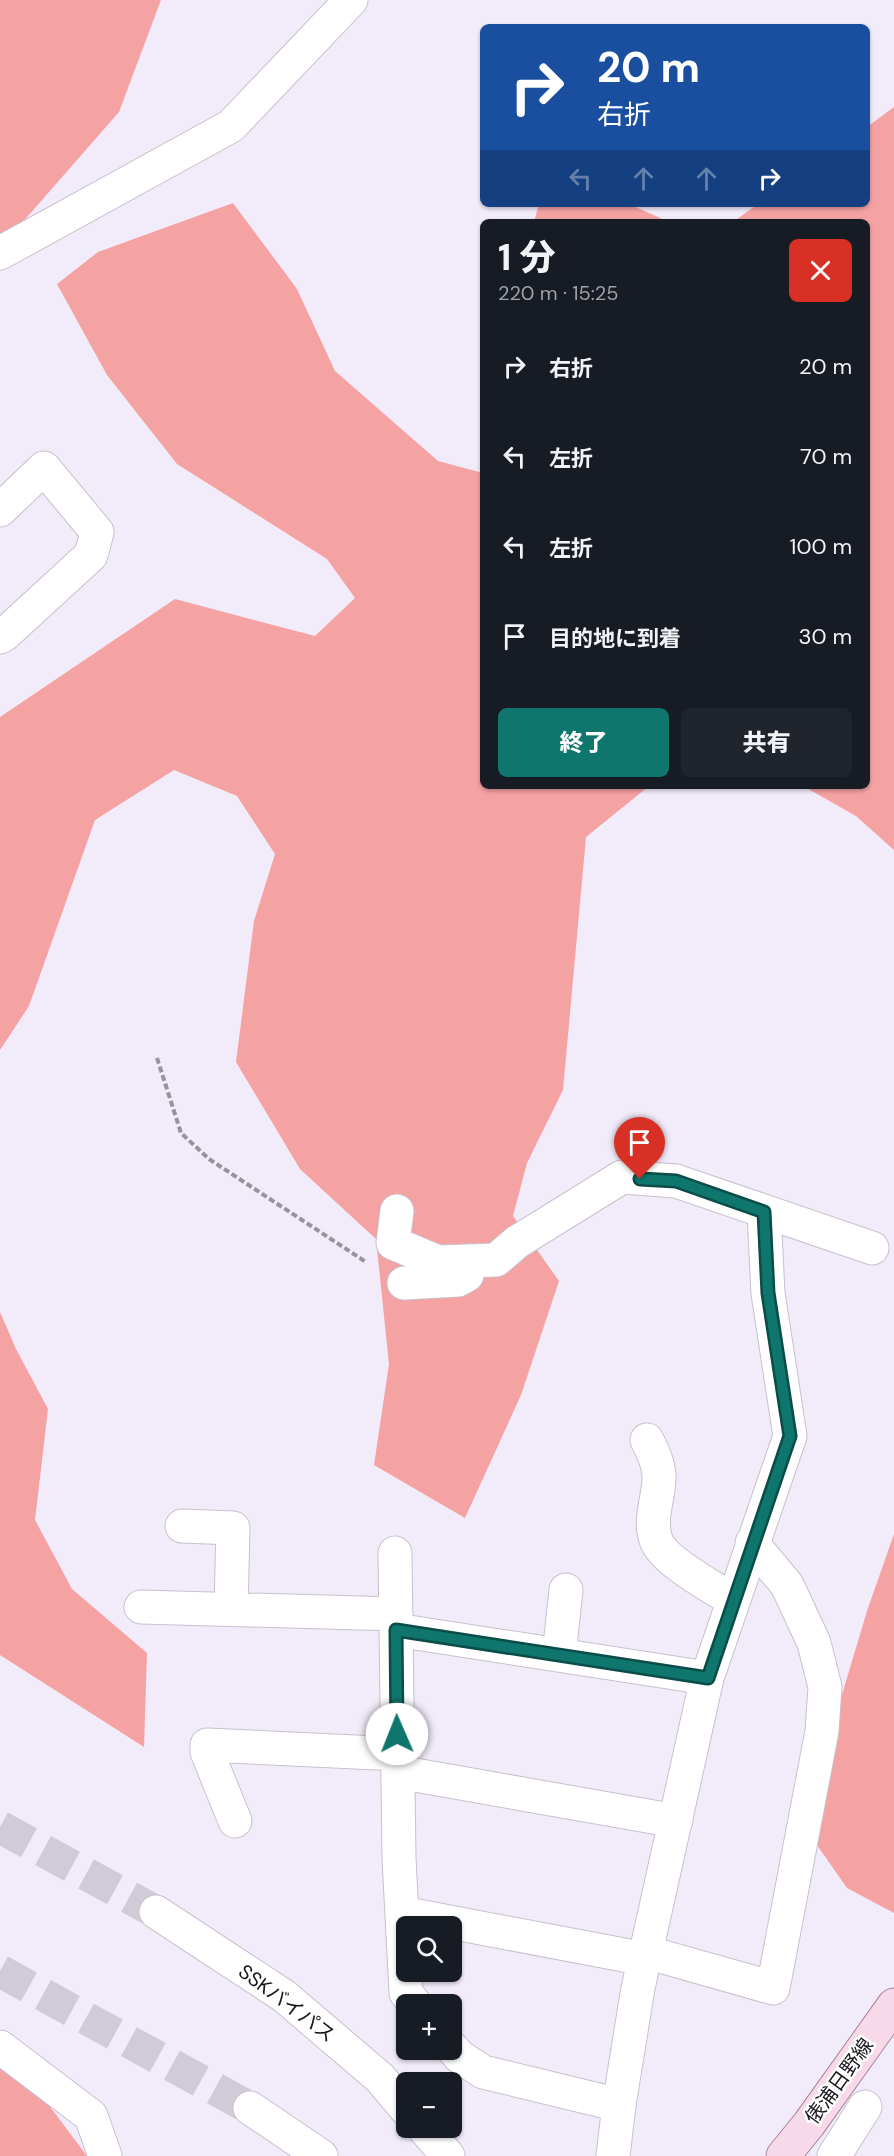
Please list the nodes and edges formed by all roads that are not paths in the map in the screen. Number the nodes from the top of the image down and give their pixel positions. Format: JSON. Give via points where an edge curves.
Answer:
{"nodes":[{"id":1,"x":351,"y":0,"type":"edge"},
{"id":2,"x":0,"y":253,"type":"edge"},
{"id":3,"x":0,"y":510,"type":"edge"},
{"id":4,"x":0,"y":637,"type":"edge"},
{"id":5,"x":397,"y":1211,"type":"dead end"},
{"id":6,"x":764,"y":1212,"type":"junction"},
{"id":7,"x":872,"y":1248,"type":"dead end"},
{"id":8,"x":496,"y":1260,"type":"junction"},
{"id":9,"x":404,"y":1283,"type":"road end"},
{"id":10,"x":648,"y":1440,"type":"dead end"},
{"id":11,"x":182,"y":1526,"type":"dead end"},
{"id":12,"x":752,"y":1543,"type":"junction"},
{"id":13,"x":394,"y":1553,"type":"dead end"},
{"id":14,"x":566,"y":1590,"type":"dead end"},
{"id":15,"x":733,"y":1600,"type":"junction"},
{"id":16,"x":141,"y":1607,"type":"dead end"},
{"id":17,"x":231,"y":1610,"type":"junction"},
{"id":18,"x":396,"y":1622,"type":"junction"},
{"id":19,"x":559,"y":1655,"type":"junction"},
{"id":20,"x":708,"y":1678,"type":"junction"},
{"id":21,"x":398,"y":1763,"type":"junction"},
{"id":22,"x":235,"y":1821,"type":"dead end"},
{"id":23,"x":676,"y":1821,"type":"junction"},
{"id":24,"x":156,"y":1912,"type":"tunnel mouth"},
{"id":25,"x":402,"y":1913,"type":"junction"},
{"id":26,"x":645,"y":1956,"type":"junction"},
{"id":27,"x":407,"y":1994,"type":"edge"},
{"id":28,"x":894,"y":2005,"type":"edge"},
{"id":29,"x":0,"y":2047,"type":"edge"},
{"id":30,"x":462,"y":2058,"type":"edge"},
{"id":31,"x":396,"y":2097,"type":"edge"},
{"id":32,"x":618,"y":2104,"type":"junction"},
{"id":33,"x":250,"y":2108,"type":"tunnel mouth"},
{"id":34,"x":865,"y":2108,"type":"dead end"},
{"id":35,"x":432,"y":2138,"type":"edge"},
{"id":36,"x":105,"y":2156,"type":"edge"},
{"id":37,"x":321,"y":2156,"type":"edge"},
{"id":38,"x":448,"y":2156,"type":"edge"},
{"id":39,"x":614,"y":2156,"type":"edge"},
{"id":40,"x":783,"y":2156,"type":"edge"},
{"id":41,"x":834,"y":2156,"type":"edge"}],
"edges":[{"from":1,"to":2,"type":"street","via":[[231,126]]},
{"from":3,"to":4,"type":"street","via":[[44,468],[97,532],[91,555]]},
{"from":5,"to":8,"type":"street","via":[[393,1243],[438,1262]]},
{"from":6,"to":7,"type":"street"},
{"from":6,"to":8,"type":"street","via":[[676,1181],[622,1177],[517,1242]]},
{"from":6,"to":12,"type":"street","via":[[768,1293],[790,1436]]},
{"from":8,"to":9,"type":"street","via":[[458,1280]]},
{"from":10,"to":15,"type":"street","via":[[659,1479],[653,1518],[656,1542],[671,1560]]},
{"from":11,"to":17,"type":"street","via":[[233,1528]]},
{"from":12,"to":15,"type":"street"},
{"from":12,"to":26,"type":"street","via":[[787,1585],[814,1643],[825,1687],[822,1731],[773,1988]]},
{"from":13,"to":18,"type":"street"},
{"from":14,"to":19,"type":"street"},
{"from":15,"to":20,"type":"street"},
{"from":16,"to":17,"type":"street"},
{"from":17,"to":18,"type":"street"},
{"from":18,"to":19,"type":"street"},
{"from":18,"to":21,"type":"street"},
{"from":19,"to":20,"type":"street"},
{"from":20,"to":23,"type":"street"},
{"from":21,"to":22,"type":"street","via":[[207,1745]]},
{"from":21,"to":23,"type":"street"},
{"from":21,"to":25,"type":"street"},
{"from":23,"to":26,"type":"street"},
{"from":24,"to":31,"type":"street","name":"SSKバイパス","via":[[284,1996],[380,2078]]},
{"from":25,"to":26,"type":"street"},
{"from":25,"to":27,"type":"street"},
{"from":26,"to":32,"type":"street"},
{"from":28,"to":40,"type":"main road","name":"俵浦日野線"},
{"from":29,"to":36,"type":"street","via":[[90,2116]]},
{"from":30,"to":32,"type":"street","via":[[483,2072]]},
{"from":32,"to":39,"type":"street"},
{"from":33,"to":37,"type":"street"},
{"from":34,"to":41,"type":"street"},
{"from":35,"to":38,"type":"street"}]}
